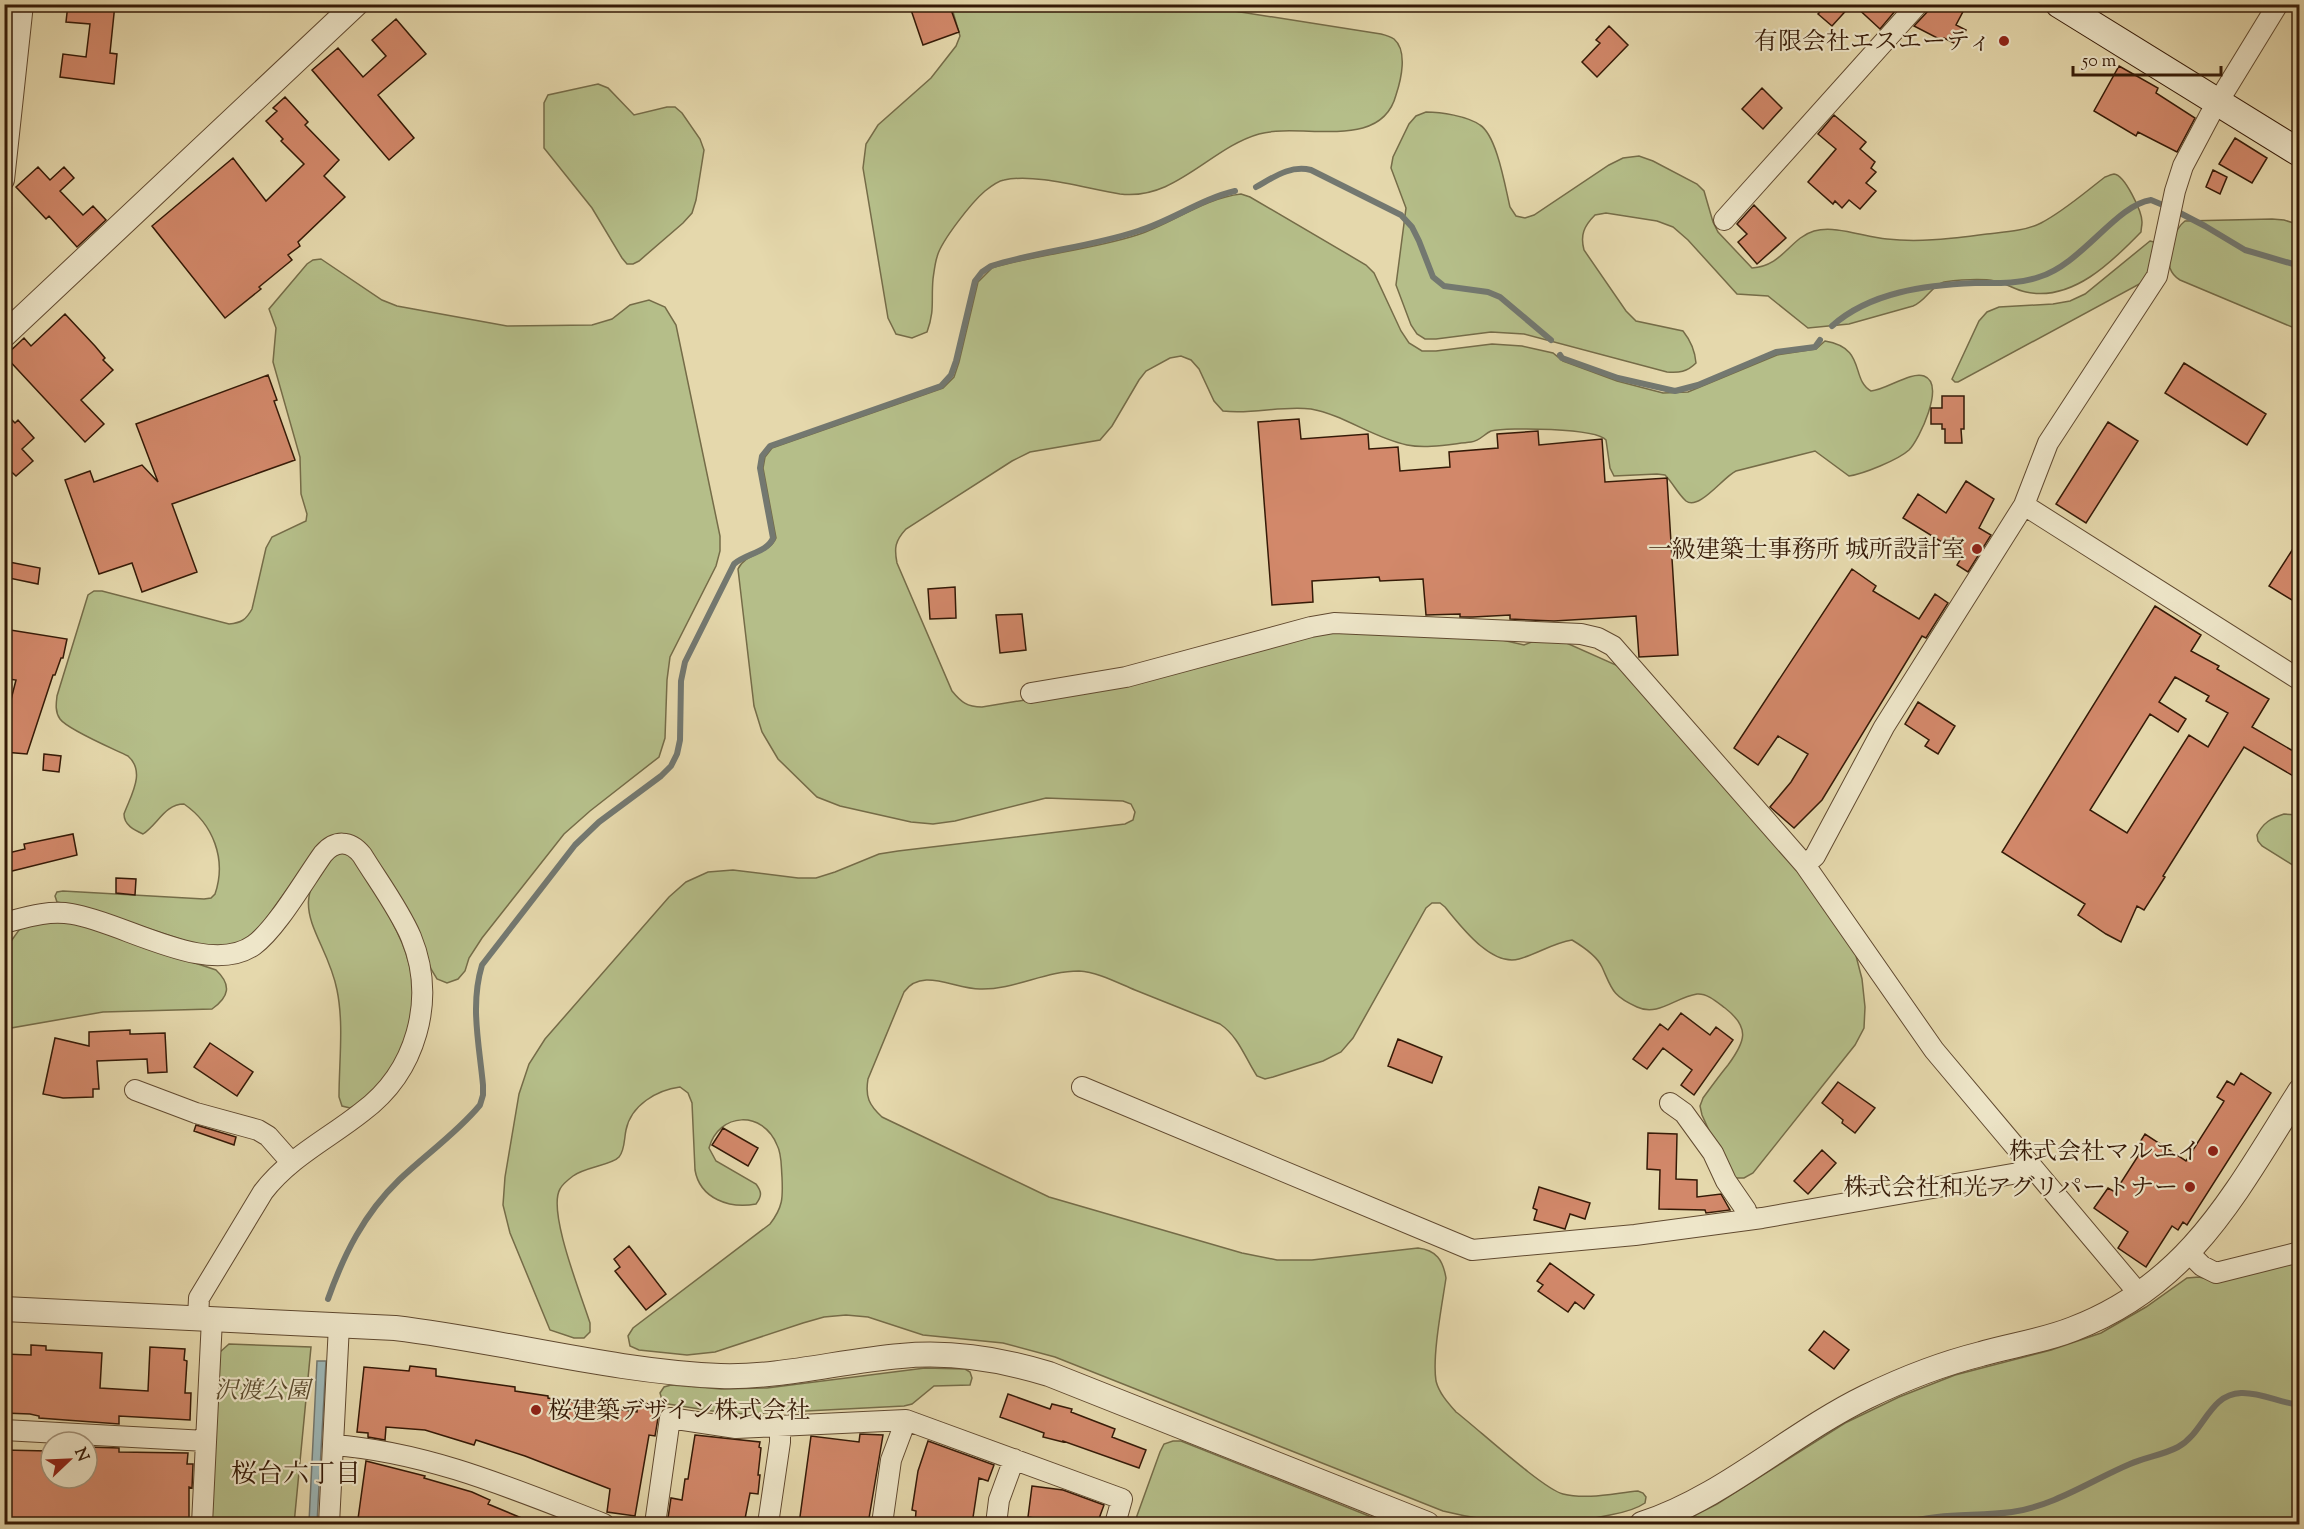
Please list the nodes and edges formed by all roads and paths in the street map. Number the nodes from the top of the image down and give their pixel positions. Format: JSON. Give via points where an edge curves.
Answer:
{"nodes":[{"id":1,"x":23,"y":4,"type":"edge"},
{"id":2,"x":356,"y":4,"type":"edge"},
{"id":3,"x":1918,"y":4,"type":"edge"},
{"id":4,"x":2059,"y":4,"type":"edge"},
{"id":5,"x":2278,"y":4,"type":"edge"},
{"id":6,"x":2218,"y":103,"type":"junction"},
{"id":7,"x":2300,"y":153,"type":"edge"},
{"id":8,"x":4,"y":180,"type":"edge"},
{"id":9,"x":1725,"y":219,"type":"dead end"},
{"id":10,"x":4,"y":335,"type":"edge"},
{"id":11,"x":2024,"y":505,"type":"junction"},
{"id":12,"x":2300,"y":680,"type":"edge"},
{"id":13,"x":1031,"y":693,"type":"dead end"},
{"id":14,"x":1805,"y":865,"type":"junction"},
{"id":15,"x":4,"y":923,"type":"edge"},
{"id":16,"x":1082,"y":1087,"type":"dead end"},
{"id":17,"x":135,"y":1090,"type":"dead end"},
{"id":18,"x":2300,"y":1091,"type":"edge"},
{"id":19,"x":1670,"y":1103,"type":"dead end"},
{"id":20,"x":291,"y":1162,"type":"junction"},
{"id":21,"x":2030,"y":1164,"type":"junction"},
{"id":22,"x":1747,"y":1220,"type":"junction"},
{"id":23,"x":2300,"y":1252,"type":"edge"},
{"id":24,"x":2189,"y":1253,"type":"junction"},
{"id":25,"x":2140,"y":1295,"type":"junction"},
{"id":26,"x":4,"y":1309,"type":"edge"},
{"id":27,"x":205,"y":1319,"type":"junction"},
{"id":28,"x":339,"y":1325,"type":"junction"},
{"id":29,"x":906,"y":1420,"type":"junction"},
{"id":30,"x":780,"y":1426,"type":"junction"},
{"id":31,"x":4,"y":1430,"type":"edge"},
{"id":32,"x":206,"y":1441,"type":"junction"},
{"id":33,"x":333,"y":1445,"type":"junction"},
{"id":34,"x":1014,"y":1459,"type":"junction"},
{"id":35,"x":202,"y":1524,"type":"edge"},
{"id":36,"x":329,"y":1524,"type":"edge"},
{"id":37,"x":604,"y":1524,"type":"edge"},
{"id":38,"x":655,"y":1524,"type":"edge"},
{"id":39,"x":768,"y":1524,"type":"edge"},
{"id":40,"x":882,"y":1524,"type":"edge"},
{"id":41,"x":996,"y":1524,"type":"edge"},
{"id":42,"x":1115,"y":1524,"type":"edge"},
{"id":43,"x":1427,"y":1524,"type":"edge"},
{"id":44,"x":1642,"y":1524,"type":"edge"}],
"edges":[{"from":1,"to":8,"type":"street"},
{"from":2,"to":10,"type":"street"},
{"from":3,"to":9,"type":"street"},
{"from":4,"to":6,"type":"main road"},
{"from":5,"to":6,"type":"street"},
{"from":6,"to":7,"type":"main road"},
{"from":6,"to":11,"type":"street","via":[[2181,172],[2157,276],[2048,443]]},
{"from":11,"to":12,"type":"street"},
{"from":11,"to":14,"type":"street","via":[[1884,727],[1815,856]]},
{"from":13,"to":14,"type":"street","via":[[1126,677],[1334,623],[1581,634],[1613,646],[1625,658]]},
{"from":14,"to":21,"type":"street","via":[[1934,1050]]},
{"from":15,"to":20,"type":"street","via":[[43,913],[70,913],[196,954],[231,955],[263,938],[328,848],[343,843],[357,849],[411,936],[423,991],[421,1019],[401,1071],[384,1094]]},
{"from":16,"to":22,"type":"street","via":[[1472,1250]]},
{"from":17,"to":20,"type":"street","via":[[196,1113],[258,1130]]},
{"from":18,"to":24,"type":"street","via":[[2226,1206]]},
{"from":19,"to":22,"type":"street","via":[[1684,1113],[1713,1153],[1726,1182],[1746,1210]]},
{"from":20,"to":27,"type":"street","via":[[263,1192],[199,1298]]},
{"from":21,"to":22,"type":"street","via":[[2018,1173]]},
{"from":21,"to":25,"type":"street"},
{"from":23,"to":24,"type":"street","via":[[2216,1273]]},
{"from":24,"to":25,"type":"street"},
{"from":25,"to":44,"type":"street","via":[[2072,1330],[1951,1363],[1893,1384],[1838,1412],[1683,1508]]},
{"from":26,"to":27,"type":"street"},
{"from":27,"to":28,"type":"street"},
{"from":27,"to":32,"type":"street"},
{"from":28,"to":33,"type":"street"},
{"from":28,"to":43,"type":"street","via":[[423,1332],[609,1365],[722,1376],[788,1372],[916,1355],[950,1354],[1000,1360],[1049,1374]]},
{"from":29,"to":30,"type":"street"},
{"from":29,"to":34,"type":"street"},
{"from":29,"to":40,"type":"street","via":[[891,1460]]},
{"from":30,"to":38,"type":"street","via":[[736,1428],[670,1418]]},
{"from":30,"to":39,"type":"street"},
{"from":31,"to":32,"type":"street"},
{"from":32,"to":35,"type":"street"},
{"from":33,"to":36,"type":"street"},
{"from":33,"to":37,"type":"street","via":[[382,1450],[446,1465]]},
{"from":34,"to":41,"type":"street","via":[[999,1500]]},
{"from":34,"to":42,"type":"street","via":[[1122,1499]]}]}
